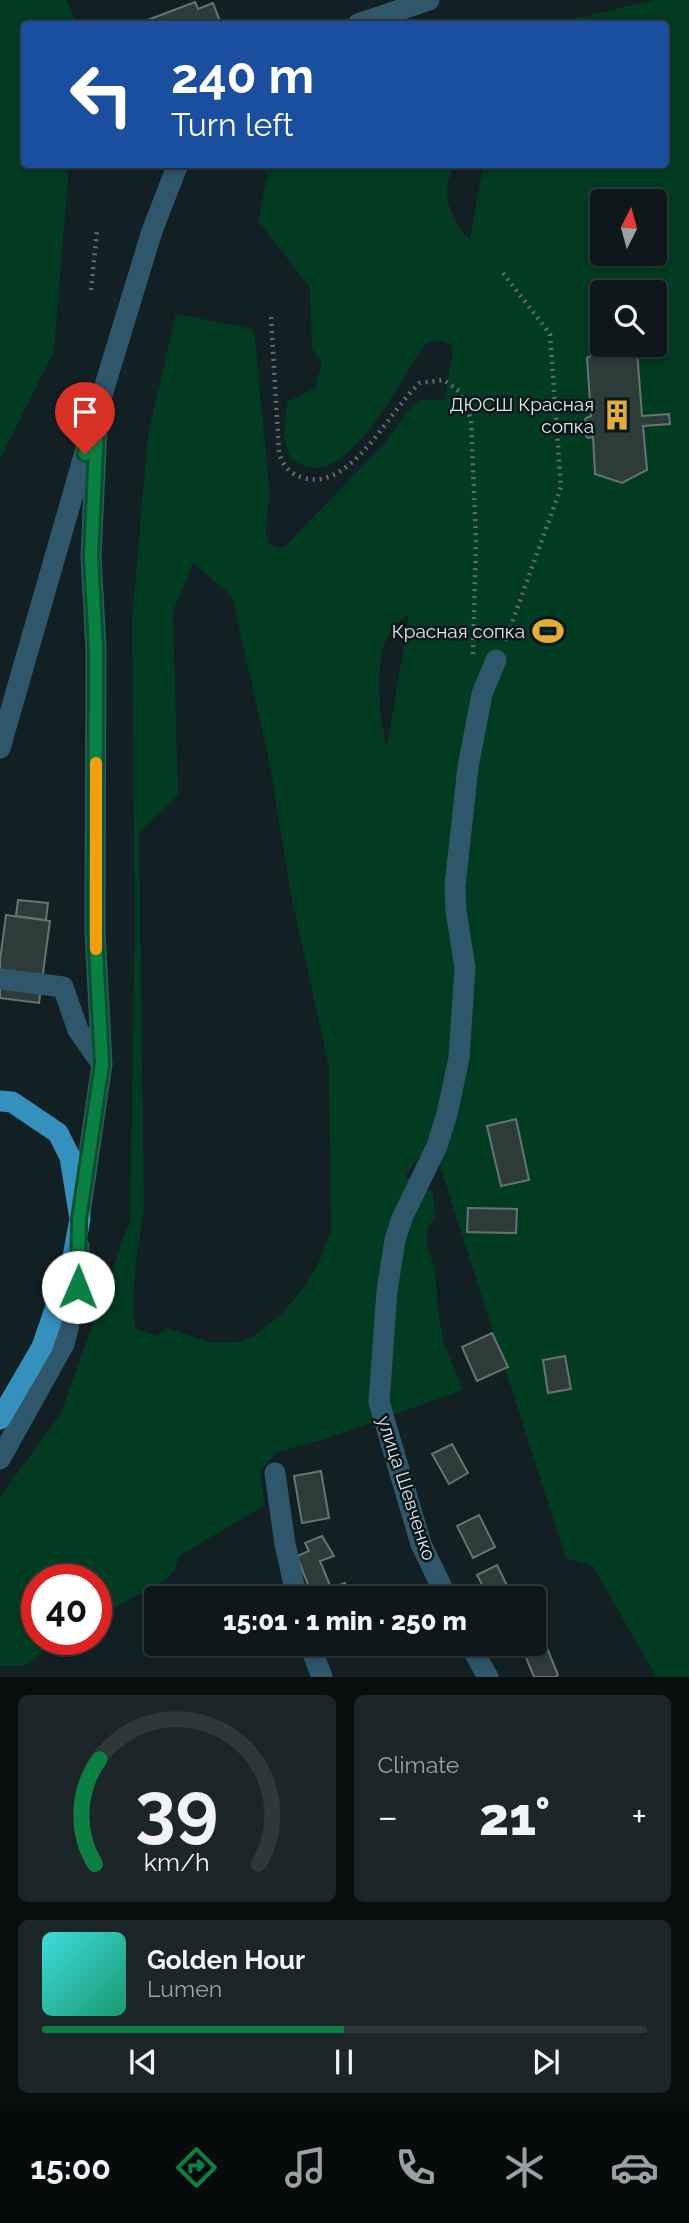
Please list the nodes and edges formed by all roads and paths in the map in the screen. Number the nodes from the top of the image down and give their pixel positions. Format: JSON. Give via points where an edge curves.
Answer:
{"nodes":[{"id":1,"x":429,"y":0,"type":"edge"},
{"id":2,"x":367,"y":21,"type":"edge"},
{"id":3,"x":176,"y":168,"type":"edge"},
{"id":4,"x":97,"y":231,"type":"dead end"},
{"id":5,"x":503,"y":273,"type":"dead end"},
{"id":6,"x":91,"y":290,"type":"dead end"},
{"id":7,"x":271,"y":317,"type":"dead end"},
{"id":8,"x":98,"y":406,"type":"junction"},
{"id":9,"x":496,"y":660,"type":"junction"},
{"id":10,"x":0,"y":748,"type":"edge"},
{"id":11,"x":0,"y":979,"type":"edge"},
{"id":12,"x":102,"y":1064,"type":"junction"},
{"id":13,"x":0,"y":1101,"type":"edge"},
{"id":14,"x":79,"y":1219,"type":"junction"},
{"id":15,"x":0,"y":1419,"type":"edge"},
{"id":16,"x":0,"y":1459,"type":"edge"},
{"id":17,"x":275,"y":1473,"type":"dead end"},
{"id":18,"x":294,"y":1586,"type":"edge"},
{"id":19,"x":441,"y":1586,"type":"edge"},
{"id":20,"x":314,"y":1656,"type":"edge"},
{"id":21,"x":476,"y":1656,"type":"edge"},
{"id":22,"x":322,"y":1677,"type":"edge"},
{"id":23,"x":488,"y":1677,"type":"edge"}],
"edges":[{"from":1,"to":2,"type":"street"},
{"from":3,"to":8,"type":"street"},
{"from":4,"to":6,"type":"path"},
{"from":5,"to":9,"type":"path","via":[[550,334],[561,487]]},
{"from":7,"to":9,"type":"path","via":[[280,455],[286,468],[297,476],[324,479],[345,468],[420,383],[444,380],[459,391],[471,419],[475,489],[473,653],[482,663]]},
{"from":8,"to":10,"type":"street"},
{"from":8,"to":12,"type":"street","via":[[91,556],[96,649],[95,932]]},
{"from":9,"to":19,"type":"street","name":"улица Шевченко","via":[[482,694],[470,755],[457,873],[456,911],[465,968],[459,1058],[437,1146],[398,1230],[387,1292],[379,1402],[421,1544]]},
{"from":11,"to":12,"type":"street","via":[[63,987],[78,1030]]},
{"from":12,"to":14,"type":"street"},
{"from":13,"to":14,"type":"main road","via":[[12,1102],[58,1133],[70,1157]]},
{"from":14,"to":15,"type":"main road","via":[[73,1257],[42,1347]]},
{"from":14,"to":16,"type":"street","via":[[78,1287],[64,1344]]},
{"from":17,"to":18,"type":"street"},
{"from":20,"to":22,"type":"street"},
{"from":21,"to":23,"type":"street"}]}
